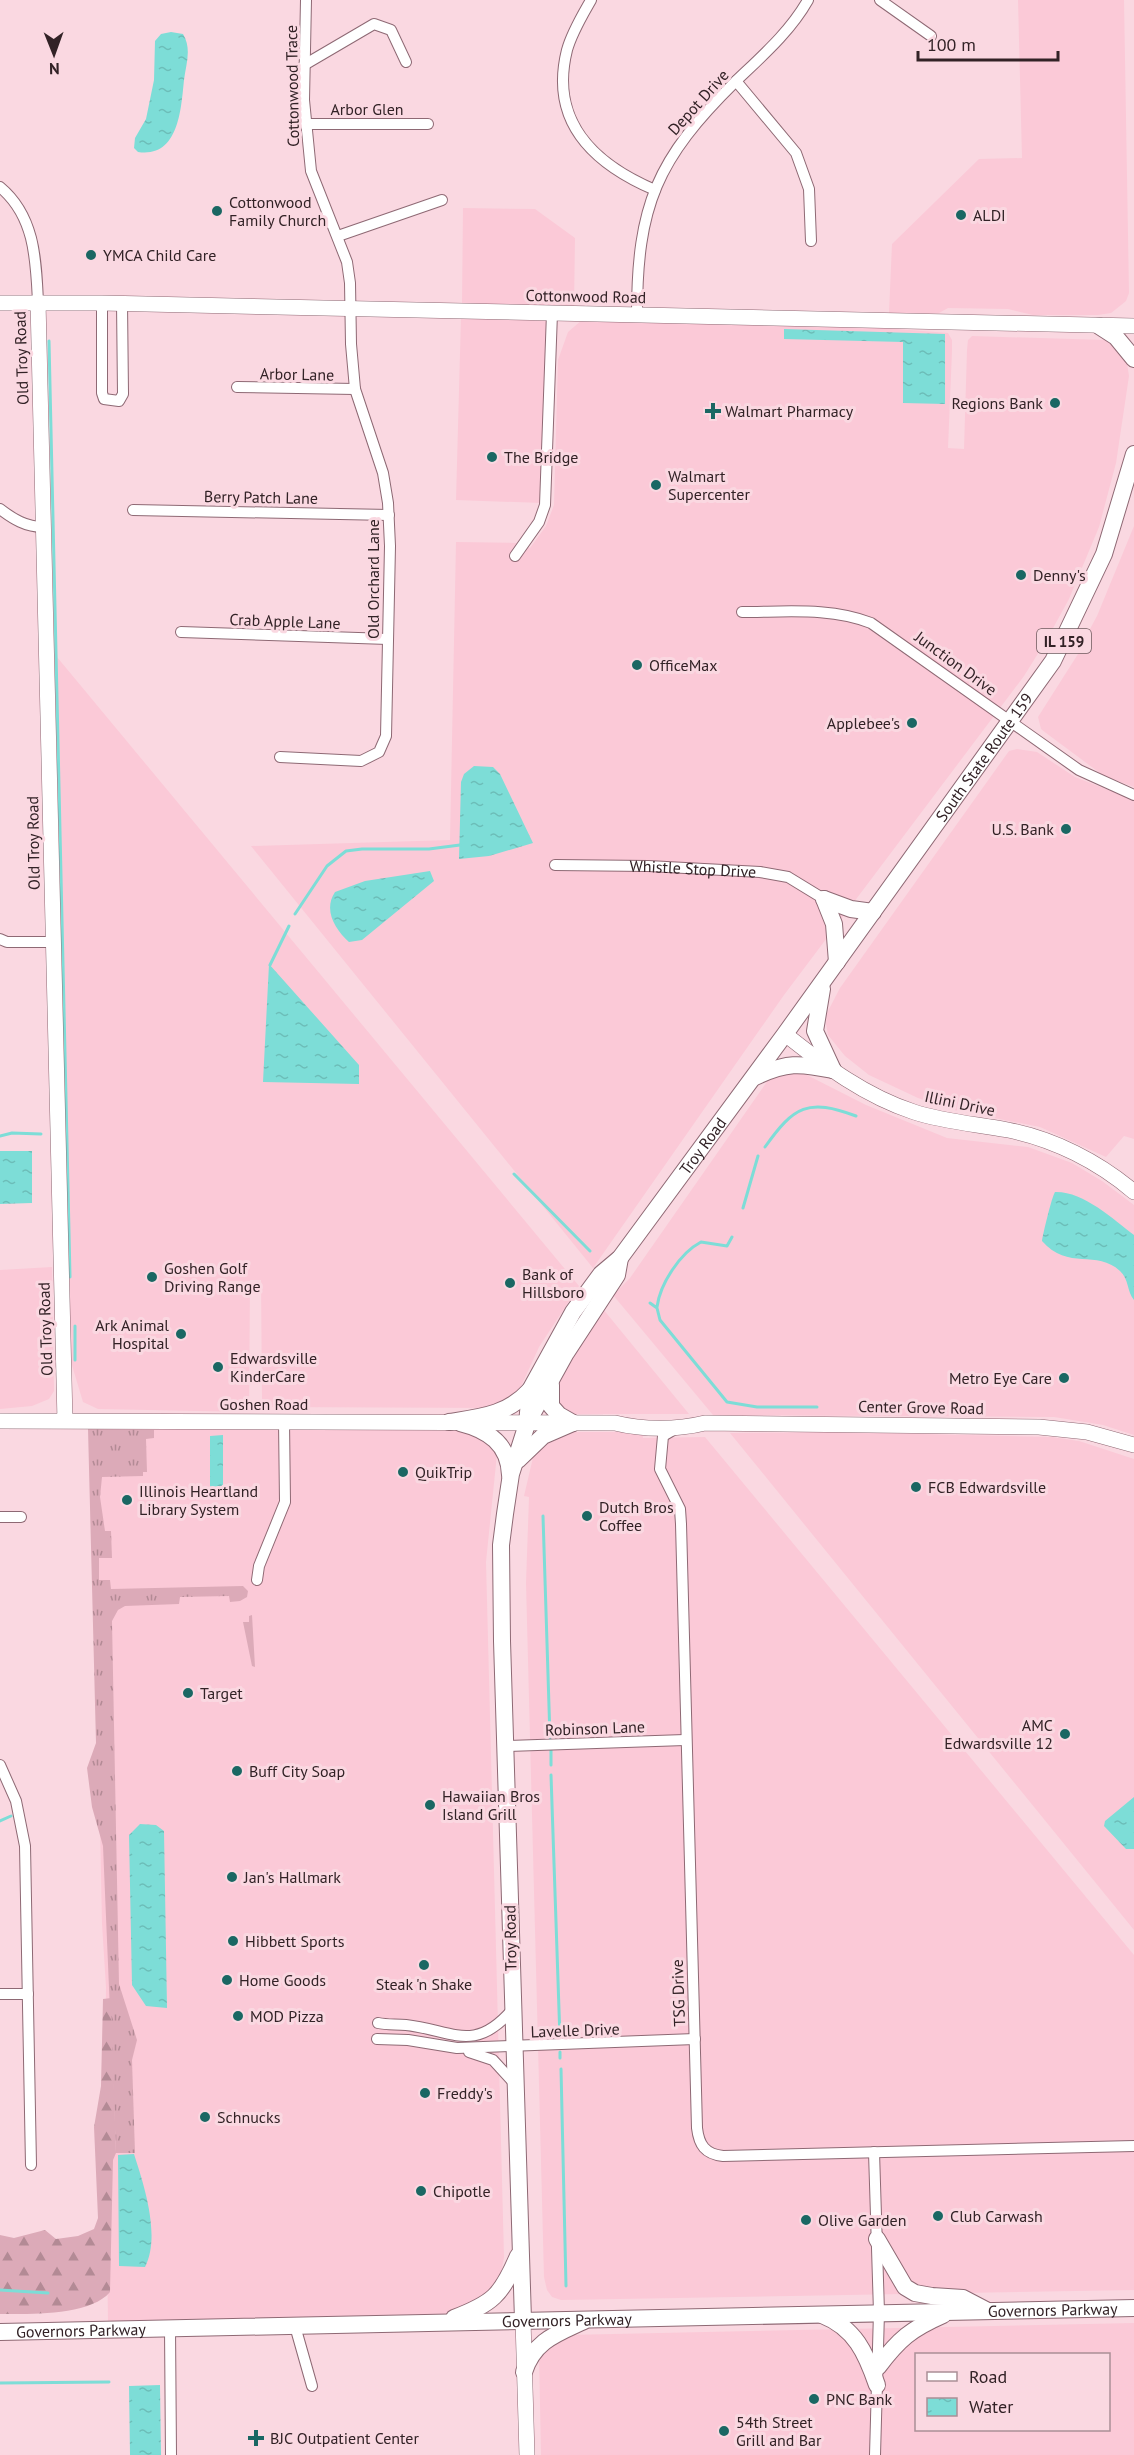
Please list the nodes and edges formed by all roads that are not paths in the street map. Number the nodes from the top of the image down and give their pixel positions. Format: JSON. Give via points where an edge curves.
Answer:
{"nodes":[{"id":1,"x":306,"y":0,"type":"edge"},
{"id":2,"x":591,"y":0,"type":"edge"},
{"id":3,"x":808,"y":0,"type":"edge"},
{"id":4,"x":880,"y":0,"type":"edge"},
{"id":5,"x":931,"y":36,"type":"dead end"},
{"id":6,"x":406,"y":62,"type":"dead end"},
{"id":7,"x":304,"y":65,"type":"junction"},
{"id":8,"x":736,"y":81,"type":"junction"},
{"id":9,"x":305,"y":124,"type":"junction"},
{"id":10,"x":428,"y":124,"type":"dead end"},
{"id":11,"x":0,"y":187,"type":"edge"},
{"id":12,"x":655,"y":190,"type":"junction"},
{"id":13,"x":442,"y":200,"type":"dead end"},
{"id":14,"x":338,"y":236,"type":"junction"},
{"id":15,"x":811,"y":241,"type":"dead end"},
{"id":16,"x":38,"y":302,"type":"junction"},
{"id":17,"x":0,"y":303,"type":"edge"},
{"id":18,"x":102,"y":303,"type":"junction"},
{"id":19,"x":122,"y":303,"type":"junction"},
{"id":20,"x":351,"y":309,"type":"junction"},
{"id":21,"x":552,"y":313,"type":"junction"},
{"id":22,"x":637,"y":315,"type":"junction"},
{"id":23,"x":1099,"y":326,"type":"junction"},
{"id":24,"x":1134,"y":326,"type":"edge"},
{"id":25,"x":1134,"y":359,"type":"edge"},
{"id":26,"x":237,"y":387,"type":"dead end"},
{"id":27,"x":355,"y":389,"type":"junction"},
{"id":28,"x":1134,"y":454,"type":"edge"},
{"id":29,"x":0,"y":509,"type":"edge"},
{"id":30,"x":133,"y":510,"type":"dead end"},
{"id":31,"x":389,"y":515,"type":"junction"},
{"id":32,"x":43,"y":527,"type":"junction"},
{"id":33,"x":515,"y":556,"type":"dead end"},
{"id":34,"x":742,"y":612,"type":"dead end"},
{"id":35,"x":181,"y":632,"type":"dead end"},
{"id":36,"x":388,"y":639,"type":"junction"},
{"id":37,"x":1011,"y":722,"type":"junction"},
{"id":38,"x":280,"y":757,"type":"dead end"},
{"id":39,"x":1134,"y":795,"type":"edge"},
{"id":40,"x":555,"y":865,"type":"dead end"},
{"id":41,"x":824,"y":899,"type":"junction"},
{"id":42,"x":873,"y":912,"type":"junction"},
{"id":43,"x":0,"y":939,"type":"edge"},
{"id":44,"x":54,"y":942,"type":"junction"},
{"id":45,"x":837,"y":962,"type":"junction"},
{"id":46,"x":824,"y":981,"type":"junction"},
{"id":47,"x":785,"y":1034,"type":"junction"},
{"id":48,"x":832,"y":1070,"type":"junction"},
{"id":49,"x":753,"y":1078,"type":"junction"},
{"id":50,"x":1134,"y":1192,"type":"edge"},
{"id":51,"x":620,"y":1258,"type":"junction"},
{"id":52,"x":552,"y":1379,"type":"junction"},
{"id":53,"x":530,"y":1390,"type":"junction"},
{"id":54,"x":0,"y":1421,"type":"edge"},
{"id":55,"x":65,"y":1421,"type":"junction"},
{"id":56,"x":284,"y":1422,"type":"junction"},
{"id":57,"x":453,"y":1423,"type":"junction"},
{"id":58,"x":573,"y":1423,"type":"junction"},
{"id":59,"x":615,"y":1423,"type":"junction"},
{"id":60,"x":705,"y":1423,"type":"junction"},
{"id":61,"x":527,"y":1424,"type":"junction"},
{"id":62,"x":689,"y":1427,"type":"junction"},
{"id":63,"x":1134,"y":1445,"type":"edge"},
{"id":64,"x":512,"y":1473,"type":"junction"},
{"id":65,"x":0,"y":1517,"type":"edge"},
{"id":66,"x":21,"y":1517,"type":"dead end"},
{"id":67,"x":257,"y":1580,"type":"dead end"},
{"id":68,"x":685,"y":1740,"type":"junction"},
{"id":69,"x":506,"y":1746,"type":"junction"},
{"id":70,"x":0,"y":1766,"type":"edge"},
{"id":71,"x":0,"y":1994,"type":"edge"},
{"id":72,"x":28,"y":1994,"type":"junction"},
{"id":73,"x":512,"y":2010,"type":"junction"},
{"id":74,"x":378,"y":2024,"type":"dead end"},
{"id":75,"x":378,"y":2039,"type":"dead end"},
{"id":76,"x":695,"y":2040,"type":"junction"},
{"id":77,"x":513,"y":2047,"type":"junction"},
{"id":78,"x":457,"y":2048,"type":"junction"},
{"id":79,"x":514,"y":2083,"type":"junction"},
{"id":80,"x":1134,"y":2146,"type":"edge"},
{"id":81,"x":874,"y":2152,"type":"junction"},
{"id":82,"x":31,"y":2165,"type":"dead end"},
{"id":83,"x":877,"y":2239,"type":"junction"},
{"id":84,"x":520,"y":2253,"type":"junction"},
{"id":85,"x":1134,"y":2308,"type":"edge"},
{"id":86,"x":951,"y":2311,"type":"junction"},
{"id":87,"x":986,"y":2311,"type":"junction"},
{"id":88,"x":879,"y":2312,"type":"junction"},
{"id":89,"x":818,"y":2314,"type":"junction"},
{"id":90,"x":590,"y":2319,"type":"junction"},
{"id":91,"x":523,"y":2320,"type":"junction"},
{"id":92,"x":443,"y":2322,"type":"junction"},
{"id":93,"x":295,"y":2326,"type":"junction"},
{"id":94,"x":170,"y":2328,"type":"junction"},
{"id":95,"x":0,"y":2332,"type":"edge"},
{"id":96,"x":878,"y":2367,"type":"junction"},
{"id":97,"x":524,"y":2372,"type":"junction"},
{"id":98,"x":877,"y":2385,"type":"junction"},
{"id":99,"x":312,"y":2386,"type":"dead end"},
{"id":100,"x":171,"y":2455,"type":"edge"},
{"id":101,"x":527,"y":2455,"type":"edge"},
{"id":102,"x":875,"y":2455,"type":"edge"}],
"edges":[{"from":1,"to":7,"type":"street","name":"Cottonwood Trace"},
{"from":2,"to":12,"type":"street","via":[[567,51],[564,79],[568,111],[582,140],[599,159]]},
{"from":3,"to":8,"type":"street","name":"Depot Drive","via":[[780,37]]},
{"from":4,"to":5,"type":"street"},
{"from":6,"to":7,"type":"street","via":[[392,30],[374,24]]},
{"from":7,"to":9,"type":"street","name":"Cottonwood Trace"},
{"from":8,"to":12,"type":"street","name":"Depot Drive","via":[[685,135]]},
{"from":8,"to":15,"type":"street","via":[[796,153],[809,189]]},
{"from":9,"to":10,"type":"street","name":"Arbor Glen"},
{"from":9,"to":14,"type":"street","name":"Cottonwood Trace","via":[[311,171]]},
{"from":11,"to":16,"type":"street","via":[[17,204],[29,230]]},
{"from":12,"to":22,"type":"street","name":"Depot Drive","via":[[639,252]]},
{"from":13,"to":14,"type":"street"},
{"from":14,"to":20,"type":"street","name":"Cottonwood Trace","via":[[347,262]]},
{"from":16,"to":17,"type":"street","name":"Old Troy Road"},
{"from":16,"to":18,"type":"street","name":"Cottonwood Road"},
{"from":16,"to":32,"type":"street","name":"Old Troy Road"},
{"from":18,"to":19,"type":"street","name":"Cottonwood Road"},
{"from":18,"to":19,"type":"street","via":[[102,393],[104,399],[114,401],[119,401],[123,394]]},
{"from":19,"to":20,"type":"street","name":"Cottonwood Road"},
{"from":20,"to":21,"type":"street","name":"Cottonwood Road"},
{"from":20,"to":27,"type":"street","name":"Old Orchard Lane"},
{"from":21,"to":22,"type":"street","name":"Cottonwood Road"},
{"from":21,"to":33,"type":"street","via":[[545,505],[539,522]]},
{"from":22,"to":23,"type":"street","name":"Cottonwood Road"},
{"from":23,"to":24,"type":"street","name":"Cottonwood Road"},
{"from":23,"to":25,"type":"main road","via":[[1116,337]]},
{"from":26,"to":27,"type":"street","name":"Arbor Lane"},
{"from":27,"to":31,"type":"street","name":"Old Orchard Lane","via":[[383,473]]},
{"from":28,"to":37,"type":"main road","name":"South State Route 159","number":"IL 159","via":[[1104,554],[1076,619]]},
{"from":29,"to":32,"type":"street","via":[[32,527]]},
{"from":30,"to":31,"type":"street","name":"Berry Patch Lane"},
{"from":31,"to":36,"type":"street","name":"Old Orchard Lane"},
{"from":32,"to":44,"type":"street","name":"Old Troy Road"},
{"from":34,"to":37,"type":"street","name":"Junction Drive","via":[[822,612],[872,623]]},
{"from":35,"to":36,"type":"street","name":"Crab Apple Lane"},
{"from":36,"to":38,"type":"street","name":"Old Orchard Lane","via":[[386,736],[379,752],[362,761]]},
{"from":37,"to":39,"type":"street","name":"Junction Drive","via":[[1079,770]]},
{"from":37,"to":42,"type":"main road","name":"South State Route 159","number":"IL 159"},
{"from":40,"to":41,"type":"street","name":"Whistle Stop Drive","via":[[760,872],[788,877]]},
{"from":41,"to":42,"type":"main road","name":"Whistle Stop Drive"},
{"from":41,"to":45,"type":"main road","via":[[834,924]]},
{"from":42,"to":45,"type":"main road","name":"South State Route 159","number":"IL 159"},
{"from":43,"to":44,"type":"street"},
{"from":44,"to":55,"type":"street","name":"Old Troy Road"},
{"from":45,"to":46,"type":"main road","name":"South State Route 159","number":"IL 159"},
{"from":46,"to":47,"type":"main road","name":"South State Route 159","number":"IL 159"},
{"from":46,"to":48,"type":"main road","via":[[815,1031]]},
{"from":47,"to":48,"type":"street","name":"Illini Drive"},
{"from":47,"to":49,"type":"main road","name":"Troy Road"},
{"from":48,"to":49,"type":"main road","via":[[783,1065]]},
{"from":48,"to":50,"type":"street","name":"Illini Drive","via":[[871,1094],[914,1112],[1008,1130],[1075,1153]]},
{"from":49,"to":51,"type":"main road","name":"Troy Road"},
{"from":51,"to":52,"type":"main road","name":"Troy Road","via":[[617,1275]]},
{"from":51,"to":53,"type":"main road","name":"Troy Road","via":[[601,1274],[573,1312]]},
{"from":52,"to":58,"type":"main road","via":[[551,1406]]},
{"from":52,"to":61,"type":"main road","name":"Troy Road"},
{"from":53,"to":57,"type":"main road","via":[[504,1412]]},
{"from":53,"to":61,"type":"main road","name":"Troy Road"},
{"from":54,"to":55,"type":"street","name":"Goshen Road"},
{"from":55,"to":56,"type":"street","name":"Goshen Road"},
{"from":56,"to":57,"type":"street","name":"Goshen Road"},
{"from":56,"to":67,"type":"street","via":[[285,1502]]},
{"from":57,"to":61,"type":"street","name":"Goshen Road"},
{"from":57,"to":64,"type":"main road","via":[[481,1429],[494,1437]]},
{"from":58,"to":59,"type":"street","name":"Center Grove Road"},
{"from":58,"to":61,"type":"street","name":"Center Grove Road"},
{"from":58,"to":64,"type":"main road","via":[[537,1440]]},
{"from":59,"to":60,"type":"street","name":"Center Grove Road","via":[[672,1418]]},
{"from":59,"to":62,"type":"street","name":"Center Grove Road","via":[[632,1427]]},
{"from":60,"to":62,"type":"street","name":"Center Grove Road"},
{"from":60,"to":63,"type":"street","name":"Center Grove Road","via":[[1028,1426],[1087,1432]]},
{"from":61,"to":64,"type":"main road","name":"Troy Road"},
{"from":62,"to":68,"type":"street","name":"TSG Drive","via":[[671,1429],[663,1436],[659,1461],[680,1509]]},
{"from":64,"to":69,"type":"main road","name":"Troy Road","via":[[501,1545]]},
{"from":65,"to":66,"type":"street"},
{"from":68,"to":69,"type":"street","name":"Robinson Lane"},
{"from":68,"to":76,"type":"street","name":"TSG Drive"},
{"from":69,"to":73,"type":"main road","name":"Troy Road"},
{"from":70,"to":72,"type":"street","via":[[15,1801],[23,1836]]},
{"from":71,"to":72,"type":"street"},
{"from":72,"to":82,"type":"street"},
{"from":73,"to":74,"type":"street","name":"Lavelle Drive","via":[[495,2028],[473,2035]]},
{"from":73,"to":77,"type":"main road","name":"Troy Road"},
{"from":75,"to":78,"type":"street","name":"Lavelle Drive"},
{"from":76,"to":77,"type":"street","name":"Lavelle Drive"},
{"from":76,"to":81,"type":"street","name":"TSG Drive","via":[[698,2135],[705,2151],[723,2156]]},
{"from":77,"to":78,"type":"street","name":"Lavelle Drive"},
{"from":77,"to":79,"type":"main road","name":"Troy Road"},
{"from":78,"to":79,"type":"street","name":"Lavelle Drive","via":[[493,2060]]},
{"from":79,"to":84,"type":"main road","name":"Troy Road"},
{"from":80,"to":81,"type":"street","name":"TSG Drive"},
{"from":81,"to":83,"type":"street"},
{"from":83,"to":87,"type":"main road","via":[[905,2287],[915,2293],[963,2298]]},
{"from":83,"to":88,"type":"street"},
{"from":84,"to":91,"type":"main road","name":"Troy Road"},
{"from":84,"to":92,"type":"main road","via":[[493,2300]]},
{"from":85,"to":87,"type":"main road","name":"Governors Parkway"},
{"from":86,"to":87,"type":"main road","name":"Governors Parkway"},
{"from":86,"to":88,"type":"main road","name":"Governors Parkway"},
{"from":86,"to":96,"type":"main road","via":[[914,2328]]},
{"from":88,"to":89,"type":"main road","name":"Governors Parkway"},
{"from":88,"to":96,"type":"street"},
{"from":89,"to":90,"type":"main road","name":"Governors Parkway"},
{"from":89,"to":98,"type":"main road","via":[[849,2331],[860,2345]]},
{"from":90,"to":91,"type":"main road","name":"Governors Parkway"},
{"from":90,"to":97,"type":"main road","via":[[541,2343]]},
{"from":91,"to":92,"type":"main road","name":"Governors Parkway"},
{"from":91,"to":97,"type":"street","name":"Troy Road"},
{"from":92,"to":93,"type":"main road","name":"Governors Parkway"},
{"from":93,"to":94,"type":"main road","name":"Governors Parkway"},
{"from":93,"to":99,"type":"street"},
{"from":94,"to":95,"type":"main road","name":"Governors Parkway"},
{"from":94,"to":100,"type":"street"},
{"from":96,"to":98,"type":"street"},
{"from":97,"to":101,"type":"street","name":"Troy Road"},
{"from":98,"to":102,"type":"street"}]}
